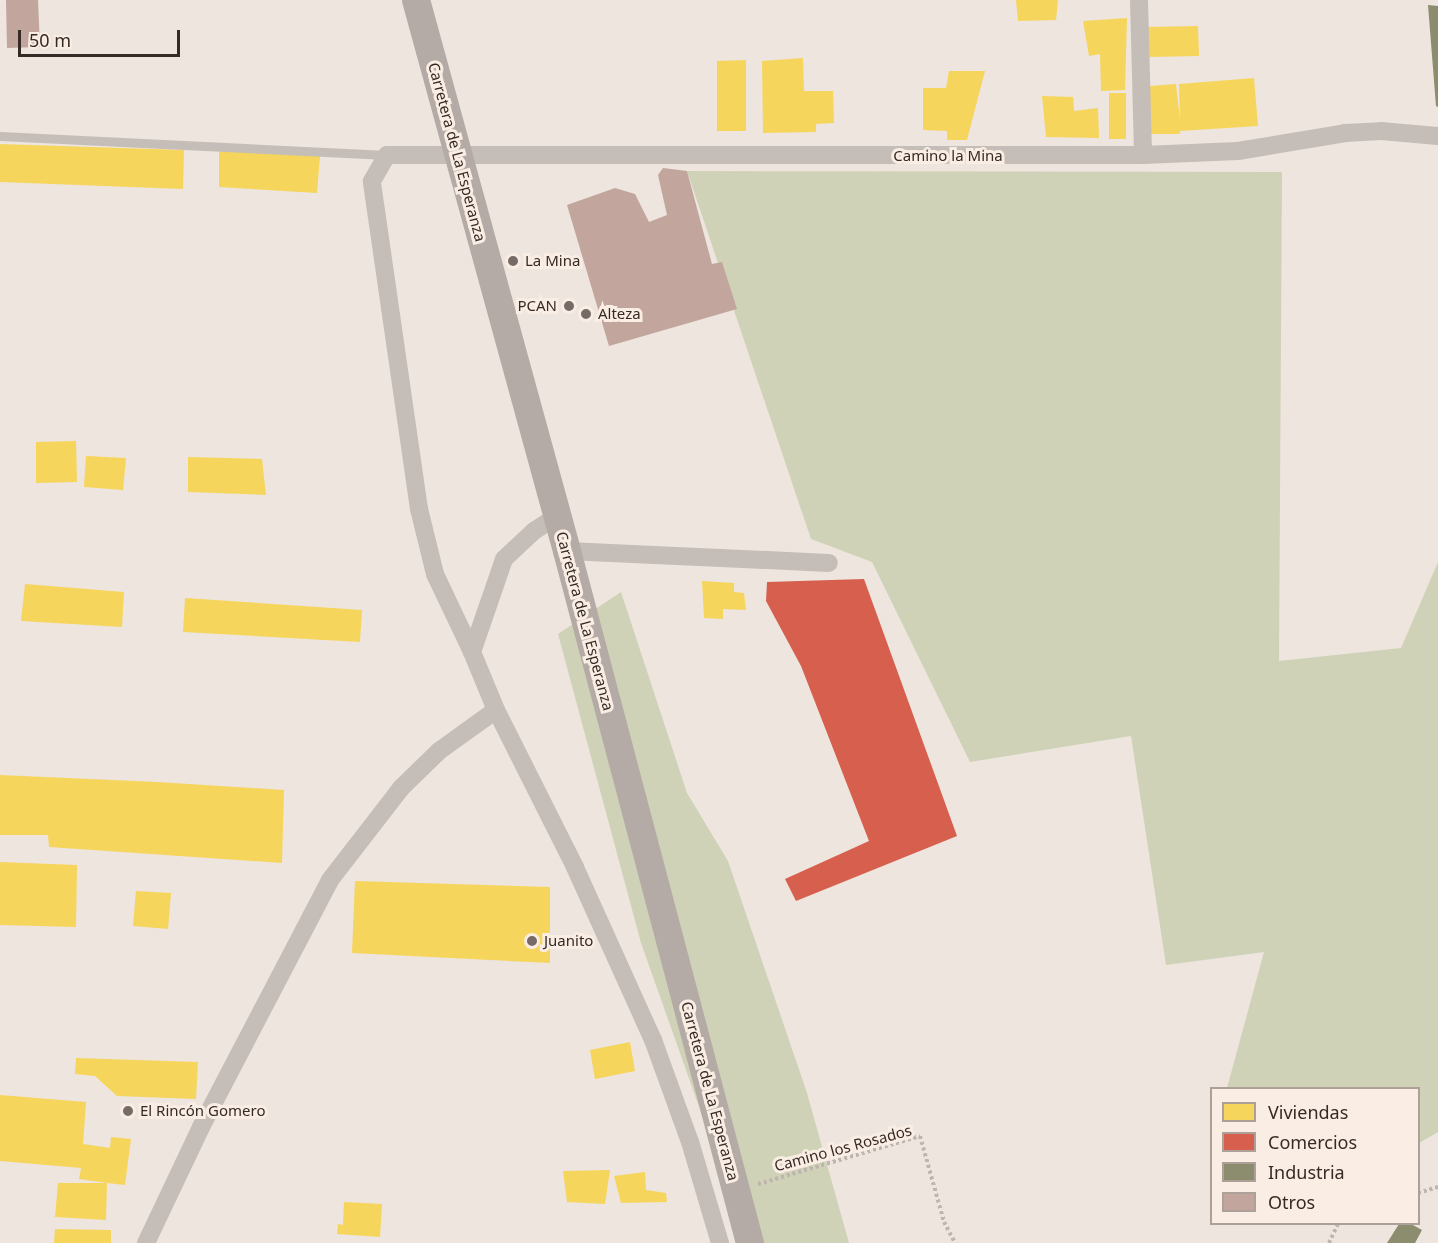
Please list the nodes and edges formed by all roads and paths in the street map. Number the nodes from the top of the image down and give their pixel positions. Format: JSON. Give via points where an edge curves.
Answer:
{"nodes":[{"id":1,"x":416,"y":0,"type":"edge"},
{"id":2,"x":1139,"y":0,"type":"edge"},
{"id":3,"x":0,"y":136,"type":"edge"},
{"id":4,"x":1438,"y":136,"type":"edge"},
{"id":5,"x":387,"y":155,"type":"junction"},
{"id":6,"x":1143,"y":155,"type":"junction"},
{"id":7,"x":457,"y":157,"type":"junction"},
{"id":8,"x":558,"y":516,"type":"junction"},
{"id":9,"x":567,"y":551,"type":"junction"},
{"id":10,"x":829,"y":563,"type":"dead end"},
{"id":11,"x":472,"y":652,"type":"junction"},
{"id":12,"x":496,"y":710,"type":"junction"},
{"id":13,"x":1438,"y":1187,"type":"edge"},
{"id":14,"x":736,"y":1190,"type":"junction"},
{"id":15,"x":1420,"y":1193,"type":"edge"},
{"id":16,"x":1338,"y":1225,"type":"edge"},
{"id":17,"x":146,"y":1243,"type":"edge"},
{"id":18,"x":720,"y":1243,"type":"edge"},
{"id":19,"x":750,"y":1243,"type":"edge"},
{"id":20,"x":955,"y":1243,"type":"edge"},
{"id":21,"x":1329,"y":1243,"type":"edge"}],
"edges":[{"from":1,"to":7,"type":"main road","name":"Carretera de La Esperanza"},
{"from":2,"to":6,"type":"street"},
{"from":3,"to":5,"type":"lane"},
{"from":4,"to":6,"type":"street","name":"Camino la Mina","via":[[1381,130],[1238,151]]},
{"from":5,"to":7,"type":"street","name":"Camino la Mina"},
{"from":5,"to":11,"type":"street","via":[[372,181],[419,509],[435,574]]},
{"from":6,"to":7,"type":"street","name":"Camino la Mina"},
{"from":7,"to":8,"type":"main road","name":"Carretera de La Esperanza"},
{"from":8,"to":9,"type":"main road","name":"Carretera de La Esperanza"},
{"from":8,"to":11,"type":"street","via":[[534,531],[504,559]]},
{"from":9,"to":10,"type":"street"},
{"from":9,"to":14,"type":"main road","name":"Carretera de La Esperanza"},
{"from":11,"to":12,"type":"street"},
{"from":12,"to":17,"type":"street","via":[[439,751],[401,788],[330,880],[201,1127]]},
{"from":12,"to":18,"type":"street","via":[[575,867],[653,1040]]},
{"from":13,"to":15,"type":"path"},
{"from":14,"to":19,"type":"main road","name":"Carretera de La Esperanza"},
{"from":14,"to":20,"type":"path","name":"Camino los Rosados","via":[[920,1136],[944,1222]]},
{"from":16,"to":21,"type":"path"}]}
